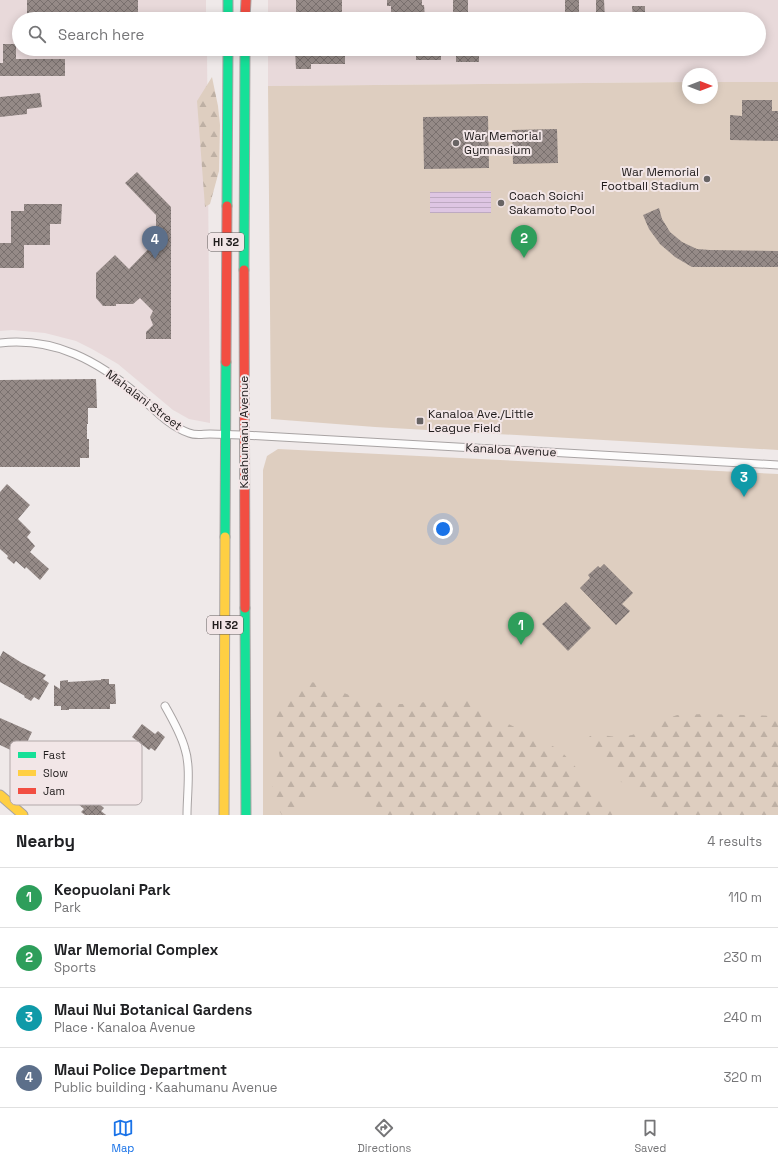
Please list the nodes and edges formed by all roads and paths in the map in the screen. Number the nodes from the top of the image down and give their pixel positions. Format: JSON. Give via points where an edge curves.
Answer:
{"nodes":[{"id":1,"x":228,"y":0,"type":"edge"},
{"id":2,"x":246,"y":0,"type":"edge"},
{"id":3,"x":228,"y":12,"type":"edge"},
{"id":4,"x":246,"y":12,"type":"edge"},
{"id":5,"x":228,"y":56,"type":"edge"},
{"id":6,"x":245,"y":56,"type":"edge"},
{"id":7,"x":0,"y":343,"type":"edge"},
{"id":8,"x":225,"y":435,"type":"junction"},
{"id":9,"x":244,"y":435,"type":"junction"},
{"id":10,"x":778,"y":465,"type":"edge"},
{"id":11,"x":165,"y":706,"type":"dead end"},
{"id":12,"x":0,"y":795,"type":"edge"},
{"id":13,"x":10,"y":804,"type":"edge"},
{"id":14,"x":12,"y":805,"type":"edge"},
{"id":15,"x":23,"y":815,"type":"edge"},
{"id":16,"x":187,"y":815,"type":"edge"},
{"id":17,"x":224,"y":815,"type":"edge"},
{"id":18,"x":246,"y":815,"type":"edge"}],
"edges":[{"from":1,"to":3,"type":"main road"},
{"from":2,"to":4,"type":"main road"},
{"from":5,"to":8,"type":"main road","name":"Kaahumanu Avenue","number":"HI 32"},
{"from":6,"to":9,"type":"main road","name":"Kaahumanu Avenue","number":"HI 32"},
{"from":7,"to":8,"type":"street","name":"Mahalani Street","via":[[43,344],[72,352],[111,373],[166,420],[185,431],[198,435]]},
{"from":8,"to":9,"type":"street","name":"Mahalani Street"},
{"from":8,"to":17,"type":"main road","name":"Kaahumanu Avenue","number":"HI 32"},
{"from":9,"to":10,"type":"street","name":"Kanaloa Avenue"},
{"from":9,"to":18,"type":"main road","name":"Kaahumanu Avenue","number":"HI 32"},
{"from":11,"to":16,"type":"street","via":[[186,750]]},
{"from":12,"to":13,"type":"main road"},
{"from":14,"to":15,"type":"main road"}]}
